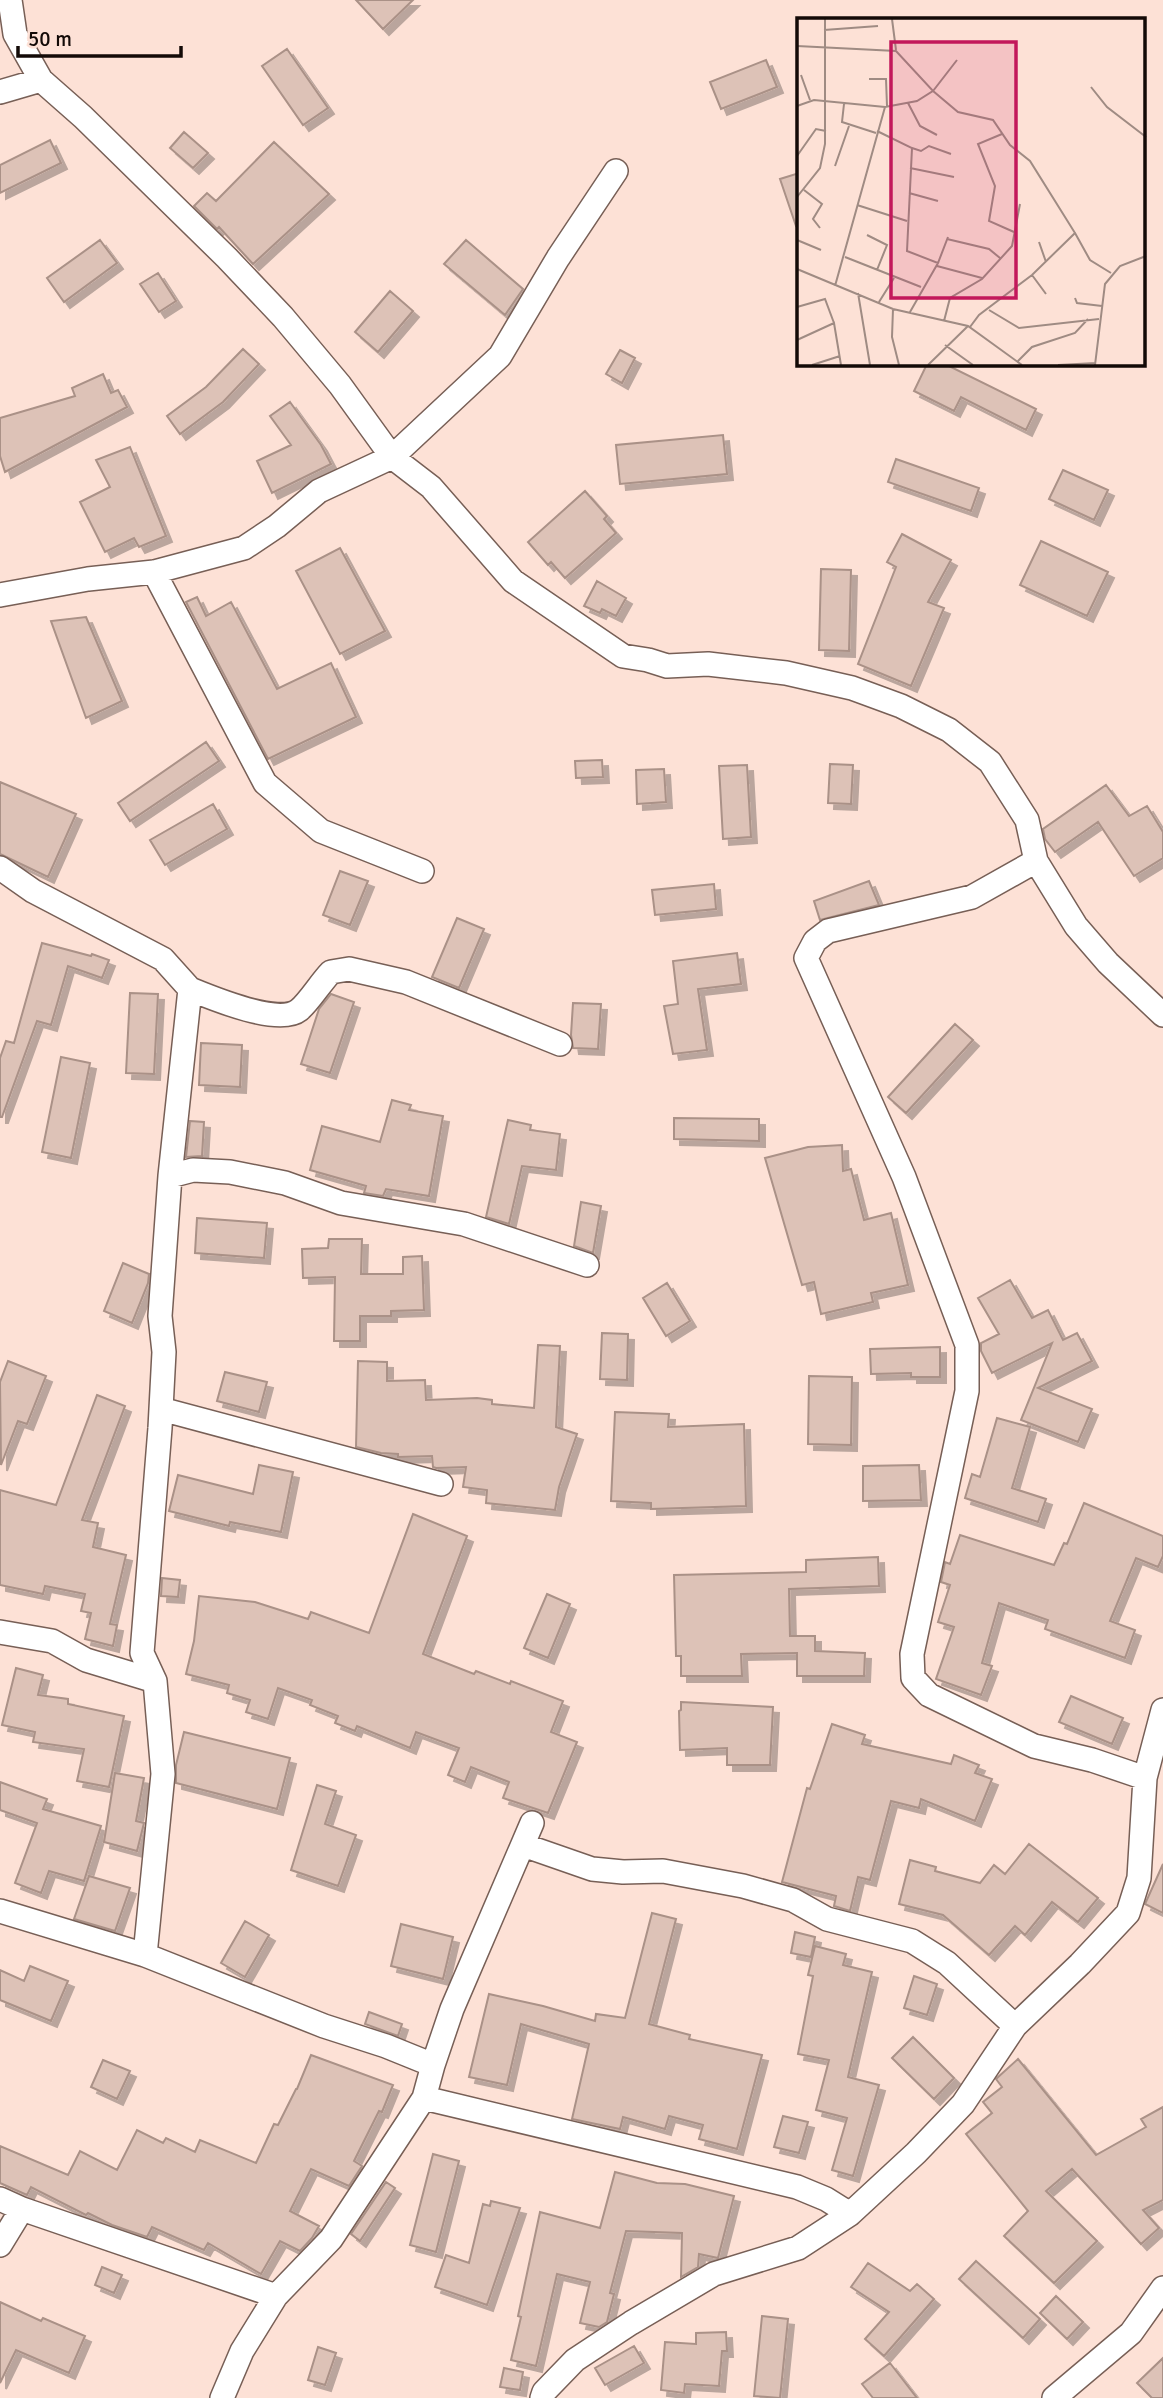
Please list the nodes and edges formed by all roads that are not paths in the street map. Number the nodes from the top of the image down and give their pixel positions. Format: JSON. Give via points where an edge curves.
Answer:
{"nodes":[{"id":1,"x":10,"y":0,"type":"edge"},
{"id":2,"x":41,"y":80,"type":"junction"},
{"id":3,"x":0,"y":92,"type":"edge"},
{"id":4,"x":616,"y":171,"type":"dead end"},
{"id":5,"x":392,"y":457,"type":"junction"},
{"id":6,"x":154,"y":572,"type":"junction"},
{"id":7,"x":0,"y":595,"type":"edge"},
{"id":8,"x":1036,"y":860,"type":"junction"},
{"id":9,"x":0,"y":868,"type":"edge"},
{"id":10,"x":422,"y":871,"type":"dead end"},
{"id":11,"x":190,"y":989,"type":"junction"},
{"id":12,"x":1163,"y":1015,"type":"edge"},
{"id":13,"x":560,"y":1044,"type":"dead end"},
{"id":14,"x":170,"y":1177,"type":"junction"},
{"id":15,"x":587,"y":1265,"type":"dead end"},
{"id":16,"x":161,"y":1409,"type":"junction"},
{"id":17,"x":440,"y":1485,"type":"dead end"},
{"id":18,"x":0,"y":1632,"type":"edge"},
{"id":19,"x":155,"y":1681,"type":"junction"},
{"id":20,"x":1163,"y":1710,"type":"edge"},
{"id":21,"x":1145,"y":1778,"type":"junction"},
{"id":22,"x":533,"y":1823,"type":"dead end"},
{"id":23,"x":523,"y":1845,"type":"junction"},
{"id":24,"x":0,"y":1911,"type":"edge"},
{"id":25,"x":145,"y":1955,"type":"junction"},
{"id":26,"x":1015,"y":2026,"type":"junction"},
{"id":27,"x":433,"y":2066,"type":"junction"},
{"id":28,"x":424,"y":2098,"type":"junction"},
{"id":29,"x":0,"y":2199,"type":"edge"},
{"id":30,"x":22,"y":2209,"type":"junction"},
{"id":31,"x":850,"y":2214,"type":"junction"},
{"id":32,"x":0,"y":2245,"type":"edge"},
{"id":33,"x":1163,"y":2288,"type":"edge"},
{"id":34,"x":276,"y":2296,"type":"junction"},
{"id":35,"x":222,"y":2398,"type":"edge"},
{"id":36,"x":542,"y":2398,"type":"edge"},
{"id":37,"x":1054,"y":2398,"type":"edge"}],
"edges":[{"from":1,"to":2,"type":"street","via":[[15,34]]},
{"from":2,"to":3,"type":"street"},
{"from":2,"to":5,"type":"street","via":[[264,297],[340,385]]},
{"from":4,"to":5,"type":"street","via":[[500,356]]},
{"from":5,"to":6,"type":"street","via":[[319,491],[244,548]]},
{"from":5,"to":8,"type":"street","via":[[432,487],[513,581],[623,656],[667,666],[708,664],[786,673],[852,688],[949,730],[990,762],[1027,820]]},
{"from":6,"to":7,"type":"street"},
{"from":6,"to":10,"type":"street","via":[[265,783],[321,831]]},
{"from":8,"to":12,"type":"street","via":[[1076,926]]},
{"from":8,"to":21,"type":"street","via":[[972,897],[828,931],[814,941],[806,958],[904,1177],[967,1345],[967,1391],[912,1654],[913,1678],[929,1695],[1034,1746]]},
{"from":9,"to":11,"type":"street","via":[[33,891],[163,959]]},
{"from":11,"to":13,"type":"street","via":[[277,1016],[298,1011],[331,972],[349,969],[406,982]]},
{"from":11,"to":14,"type":"street"},
{"from":14,"to":15,"type":"street","via":[[193,1170],[285,1183],[341,1203],[464,1224]]},
{"from":14,"to":16,"type":"street","via":[[160,1316]]},
{"from":16,"to":17,"type":"street"},
{"from":16,"to":19,"type":"street","via":[[142,1653]]},
{"from":18,"to":19,"type":"street","via":[[52,1641],[86,1660]]},
{"from":19,"to":25,"type":"street","via":[[163,1774]]},
{"from":20,"to":21,"type":"street"},
{"from":21,"to":26,"type":"street","via":[[1139,1878],[1128,1913]]},
{"from":22,"to":23,"type":"street"},
{"from":23,"to":26,"type":"street","via":[[592,1869],[663,1871],[743,1886],[793,1900],[827,1919],[912,1941],[947,1963]]},
{"from":23,"to":27,"type":"street","via":[[452,2009]]},
{"from":24,"to":25,"type":"street"},
{"from":25,"to":27,"type":"street"},
{"from":26,"to":31,"type":"street","via":[[963,2104]]},
{"from":27,"to":28,"type":"street"},
{"from":28,"to":31,"type":"street","via":[[797,2187]]},
{"from":28,"to":34,"type":"street","via":[[331,2239]]},
{"from":29,"to":30,"type":"street"},
{"from":30,"to":32,"type":"street"},
{"from":30,"to":34,"type":"street"},
{"from":31,"to":36,"type":"street","via":[[798,2248],[714,2274],[631,2323],[575,2360]]},
{"from":33,"to":37,"type":"street","via":[[1131,2333]]},
{"from":34,"to":35,"type":"street"}]}
